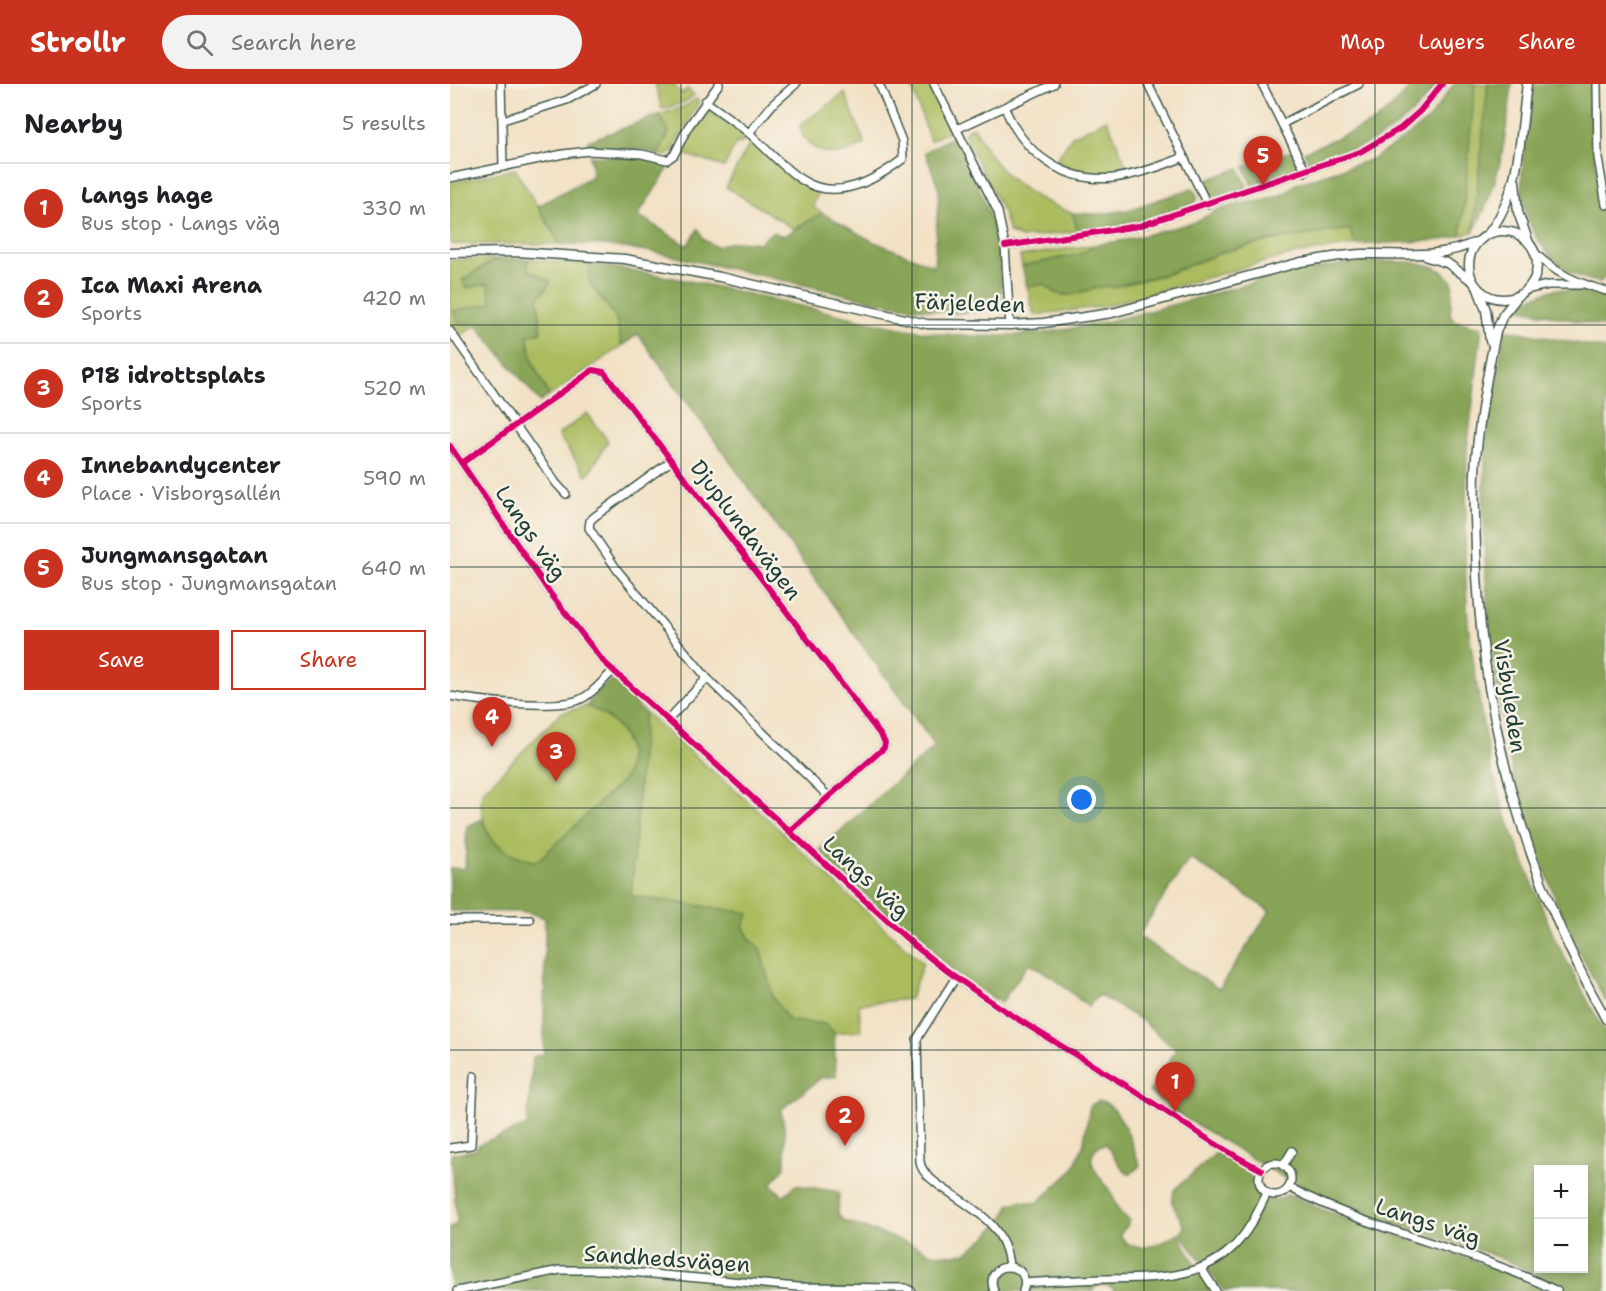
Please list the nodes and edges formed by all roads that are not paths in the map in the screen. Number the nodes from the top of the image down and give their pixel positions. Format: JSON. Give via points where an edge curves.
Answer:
{"nodes":[{"id":1,"x":501,"y":84,"type":"edge"},
{"id":2,"x":596,"y":84,"type":"edge"},
{"id":3,"x":718,"y":84,"type":"edge"},
{"id":4,"x":796,"y":84,"type":"edge"},
{"id":5,"x":879,"y":84,"type":"edge"},
{"id":6,"x":934,"y":84,"type":"edge"},
{"id":7,"x":1054,"y":84,"type":"edge"},
{"id":8,"x":1148,"y":84,"type":"edge"},
{"id":9,"x":1262,"y":84,"type":"edge"},
{"id":10,"x":1359,"y":84,"type":"edge"},
{"id":11,"x":1442,"y":84,"type":"edge"},
{"id":12,"x":1527,"y":84,"type":"edge"},
{"id":13,"x":1597,"y":84,"type":"edge"},
{"id":14,"x":705,"y":101,"type":"junction"},
{"id":15,"x":1005,"y":108,"type":"junction"},
{"id":16,"x":503,"y":120,"type":"junction"},
{"id":17,"x":1282,"y":124,"type":"junction"},
{"id":18,"x":957,"y":129,"type":"junction"},
{"id":19,"x":749,"y":133,"type":"junction"},
{"id":20,"x":1184,"y":157,"type":"junction"},
{"id":21,"x":503,"y":167,"type":"junction"},
{"id":22,"x":1516,"y":167,"type":"junction"},
{"id":23,"x":1306,"y":172,"type":"junction"},
{"id":24,"x":450,"y":178,"type":"edge"},
{"id":25,"x":1207,"y":204,"type":"junction"},
{"id":26,"x":1606,"y":205,"type":"edge"},
{"id":27,"x":1483,"y":238,"type":"junction"},
{"id":28,"x":1005,"y":246,"type":"junction"},
{"id":29,"x":1531,"y":248,"type":"junction"},
{"id":30,"x":450,"y":252,"type":"edge"},
{"id":31,"x":1415,"y":255,"type":"junction"},
{"id":32,"x":1475,"y":284,"type":"junction"},
{"id":33,"x":1585,"y":285,"type":"junction"},
{"id":34,"x":1606,"y":291,"type":"edge"},
{"id":35,"x":1522,"y":293,"type":"junction"},
{"id":36,"x":1010,"y":325,"type":"junction"},
{"id":37,"x":450,"y":331,"type":"edge"},
{"id":38,"x":1490,"y":359,"type":"junction"},
{"id":39,"x":515,"y":426,"type":"junction"},
{"id":40,"x":450,"y":446,"type":"edge"},
{"id":41,"x":671,"y":460,"type":"junction"},
{"id":42,"x":462,"y":463,"type":"junction"},
{"id":43,"x":566,"y":494,"type":"dead end"},
{"id":44,"x":613,"y":671,"type":"junction"},
{"id":45,"x":707,"y":678,"type":"junction"},
{"id":46,"x":450,"y":696,"type":"edge"},
{"id":47,"x":668,"y":720,"type":"junction"},
{"id":48,"x":828,"y":796,"type":"junction"},
{"id":49,"x":790,"y":831,"type":"junction"},
{"id":50,"x":450,"y":920,"type":"edge"},
{"id":51,"x":530,"y":920,"type":"dead end"},
{"id":52,"x":956,"y":977,"type":"junction"},
{"id":53,"x":1606,"y":1019,"type":"edge"},
{"id":54,"x":474,"y":1076,"type":"dead end"},
{"id":55,"x":450,"y":1148,"type":"edge"},
{"id":56,"x":1292,"y":1152,"type":"dead end"},
{"id":57,"x":1283,"y":1166,"type":"junction"},
{"id":58,"x":1262,"y":1170,"type":"junction"},
{"id":59,"x":1288,"y":1187,"type":"junction"},
{"id":60,"x":1267,"y":1193,"type":"junction"},
{"id":61,"x":1009,"y":1267,"type":"junction"},
{"id":62,"x":1201,"y":1268,"type":"junction"},
{"id":63,"x":1024,"y":1287,"type":"edge"},
{"id":64,"x":457,"y":1291,"type":"edge"},
{"id":65,"x":911,"y":1291,"type":"edge"},
{"id":66,"x":994,"y":1291,"type":"edge"},
{"id":67,"x":1216,"y":1291,"type":"edge"},
{"id":68,"x":1557,"y":1291,"type":"edge"}],
"edges":[{"from":1,"to":16,"type":"street"},
{"from":2,"to":16,"type":"street","via":[[567,100]]},
{"from":3,"to":14,"type":"street"},
{"from":4,"to":19,"type":"street"},
{"from":5,"to":19,"type":"street","via":[[902,141],[903,159],[865,183],[844,189],[813,186]]},
{"from":6,"to":18,"type":"street"},
{"from":7,"to":15,"type":"street"},
{"from":8,"to":20,"type":"street"},
{"from":9,"to":17,"type":"street"},
{"from":10,"to":17,"type":"street"},
{"from":11,"to":23,"type":"street","via":[[1420,111],[1387,137],[1360,152]]},
{"from":12,"to":22,"type":"main road"},
{"from":13,"to":26,"type":"street","via":[[1599,158]]},
{"from":14,"to":19,"type":"street"},
{"from":14,"to":21,"type":"street","via":[[674,155],[667,160],[642,154],[588,151]]},
{"from":15,"to":18,"type":"street"},
{"from":15,"to":20,"type":"street","via":[[1021,137],[1038,156],[1078,176],[1115,178]]},
{"from":16,"to":21,"type":"street"},
{"from":17,"to":23,"type":"street"},
{"from":18,"to":28,"type":"street","via":[[998,213]]},
{"from":20,"to":25,"type":"street"},
{"from":21,"to":24,"type":"street"},
{"from":22,"to":27,"type":"main road","via":[[1505,209]]},
{"from":22,"to":29,"type":"main road","via":[[1517,206]]},
{"from":23,"to":25,"type":"street"},
{"from":25,"to":28,"type":"street","via":[[1139,226]]},
{"from":27,"to":29,"type":"main road","via":[[1496,232],[1510,232]]},
{"from":27,"to":31,"type":"main road","name":"Färjeleden","via":[[1450,252]]},
{"from":27,"to":32,"type":"main road","via":[[1469,260]]},
{"from":28,"to":36,"type":"street"},
{"from":29,"to":33,"type":"street","via":[[1555,271]]},
{"from":29,"to":35,"type":"main road","via":[[1536,272]]},
{"from":30,"to":36,"type":"main road","name":"Färjeleden","via":[[517,252],[625,260],[720,277],[927,324]]},
{"from":31,"to":32,"type":"main road","name":"Färjeleden","via":[[1447,263]]},
{"from":31,"to":36,"type":"main road","name":"Färjeleden","via":[[1358,254],[1301,262],[1112,313]]},
{"from":32,"to":35,"type":"main road","via":[[1497,299]]},
{"from":32,"to":38,"type":"main road","name":"Visbyleden","via":[[1489,321]]},
{"from":33,"to":34,"type":"street"},
{"from":33,"to":35,"type":"street","via":[[1548,285]]},
{"from":35,"to":38,"type":"main road","name":"Visbyleden","via":[[1499,324]]},
{"from":37,"to":39,"type":"street"},
{"from":38,"to":53,"type":"main road","name":"Visbyleden","via":[[1477,449],[1475,518],[1480,620],[1494,725],[1509,786],[1558,927]]},
{"from":39,"to":41,"type":"street","name":"Djuplundavägen","via":[[593,369],[600,369]]},
{"from":39,"to":42,"type":"street","name":"Djuplundavägen"},
{"from":39,"to":43,"type":"street"},
{"from":40,"to":42,"type":"street","name":"Langs väg"},
{"from":41,"to":45,"type":"street","via":[[594,516],[589,528],[618,571]]},
{"from":41,"to":48,"type":"street","name":"Djuplundavägen","via":[[882,736],[884,748]]},
{"from":42,"to":44,"type":"street","name":"Langs väg","via":[[561,608]]},
{"from":44,"to":46,"type":"street","via":[[586,697],[568,704]]},
{"from":44,"to":47,"type":"street","name":"Langs väg"},
{"from":45,"to":47,"type":"street"},
{"from":45,"to":48,"type":"street"},
{"from":47,"to":49,"type":"street","name":"Langs väg"},
{"from":48,"to":49,"type":"street","name":"Djuplundavägen"},
{"from":49,"to":52,"type":"street","name":"Langs väg","via":[[915,946]]},
{"from":50,"to":51,"type":"street"},
{"from":52,"to":58,"type":"street","name":"Langs väg"},
{"from":52,"to":61,"type":"street","via":[[917,1039],[921,1168],[996,1229],[1005,1244]]},
{"from":54,"to":55,"type":"street","via":[[471,1145]]},
{"from":56,"to":57,"type":"street"},
{"from":57,"to":58,"type":"street","via":[[1271,1164]]},
{"from":57,"to":59,"type":"street","via":[[1290,1175]]},
{"from":58,"to":60,"type":"street","via":[[1259,1182]]},
{"from":59,"to":60,"type":"street","via":[[1280,1194]]},
{"from":59,"to":68,"type":"street","name":"Langs väg","via":[[1341,1212],[1479,1257]]},
{"from":60,"to":62,"type":"street","via":[[1241,1239],[1223,1256]]},
{"from":61,"to":63,"type":"street","via":[[1020,1272]]},
{"from":61,"to":66,"type":"street","via":[[995,1273]]},
{"from":62,"to":63,"type":"street","via":[[1163,1277]]},
{"from":62,"to":67,"type":"street"},
{"from":64,"to":65,"type":"street","name":"Sandhedsvägen","via":[[560,1270]]}]}
